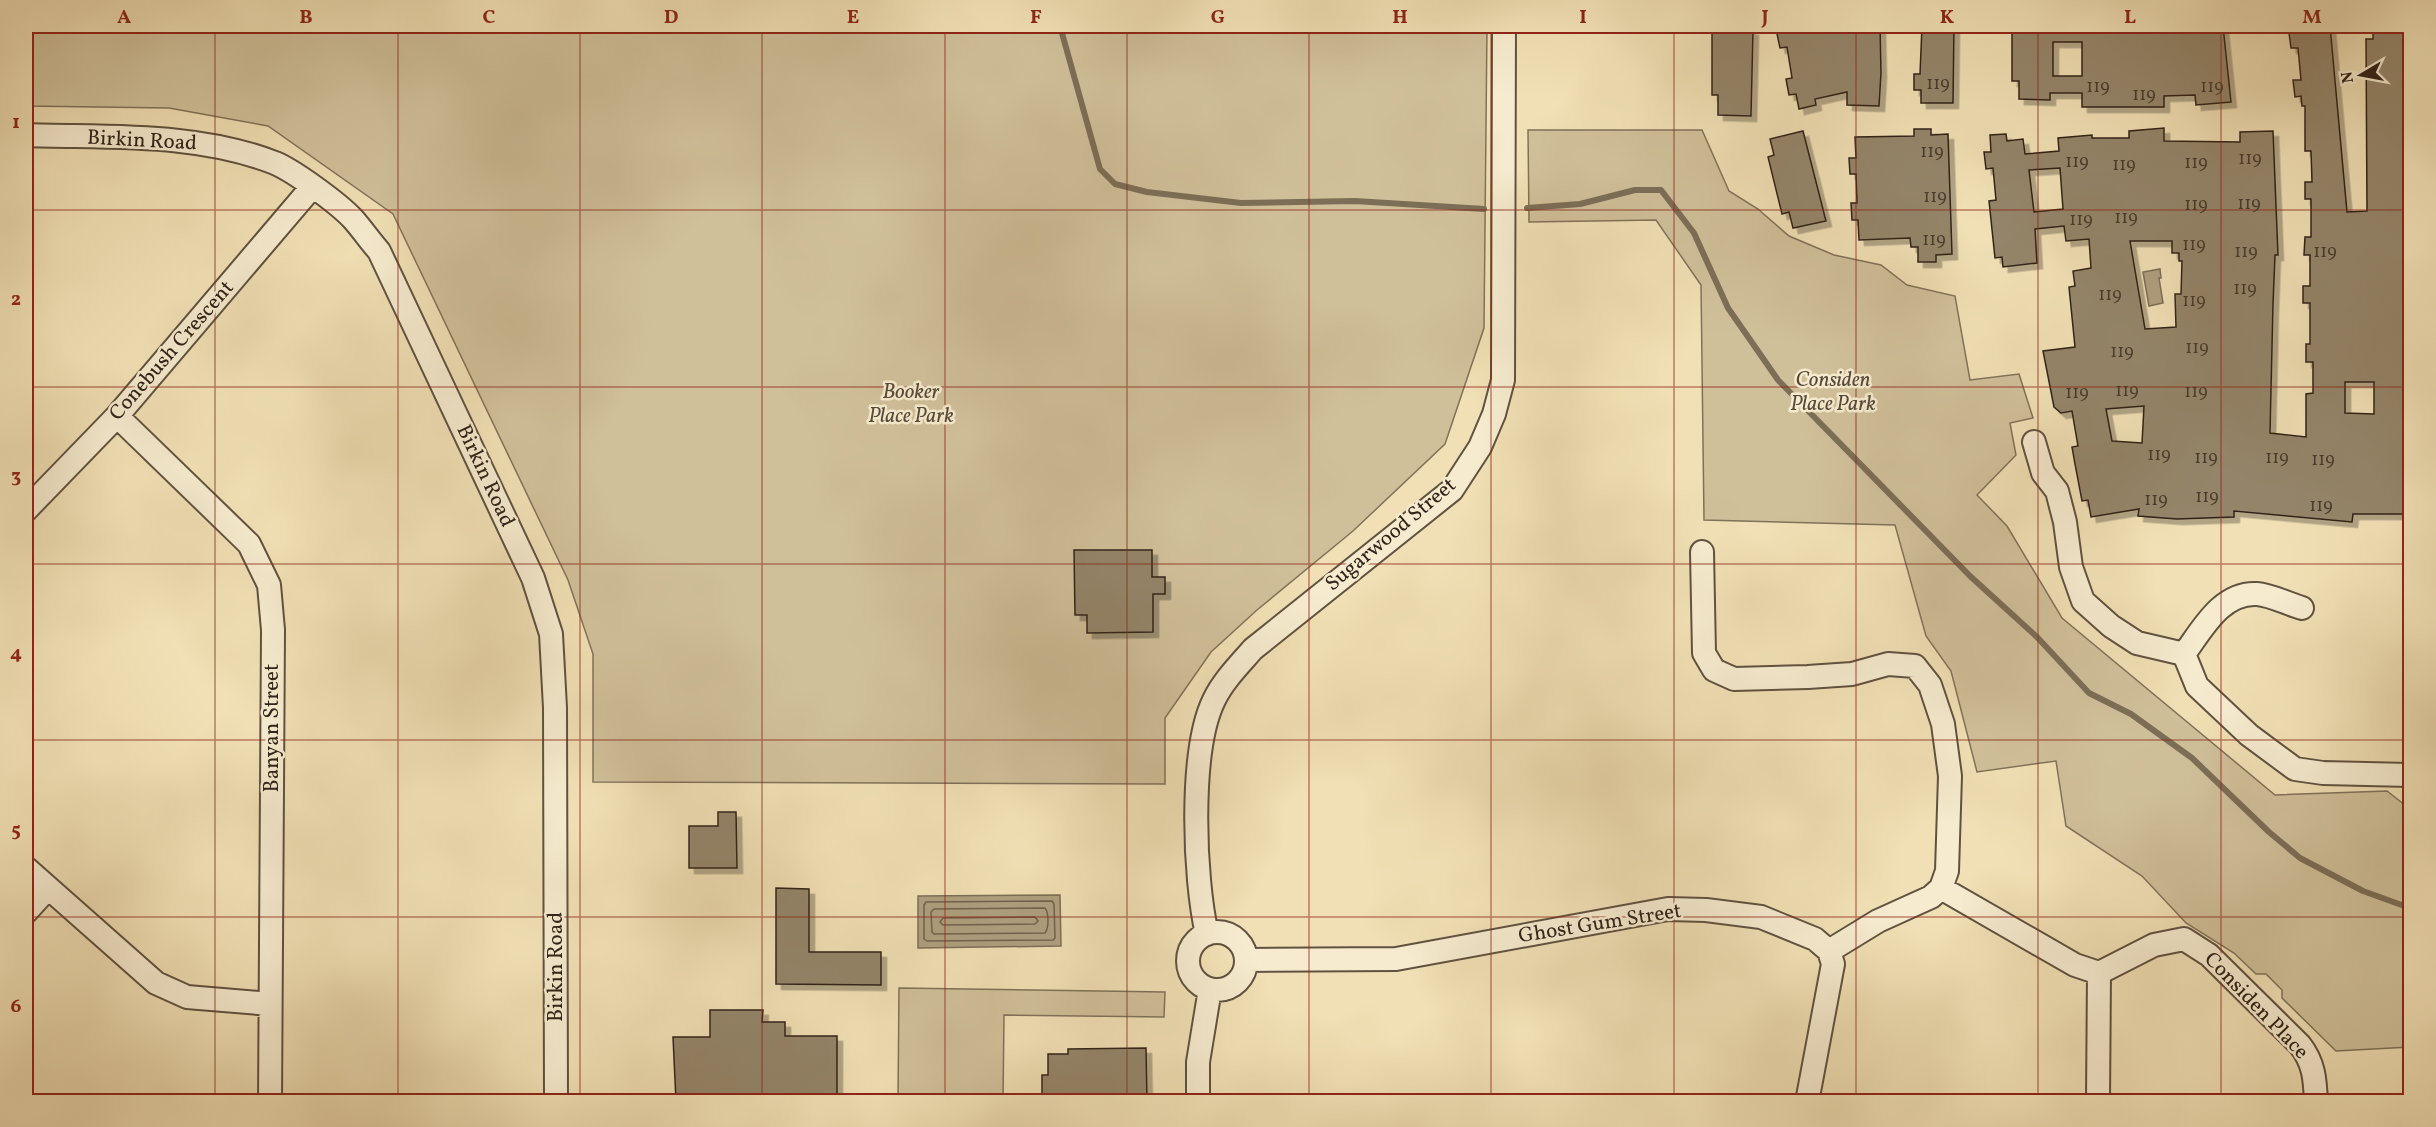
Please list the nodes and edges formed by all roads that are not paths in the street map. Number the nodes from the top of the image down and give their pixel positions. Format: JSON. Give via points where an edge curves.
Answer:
{"nodes":[{"id":1,"x":1504,"y":26,"type":"edge"},
{"id":2,"x":26,"y":135,"type":"edge"},
{"id":3,"x":312,"y":187,"type":"junction"},
{"id":4,"x":117,"y":416,"type":"junction"},
{"id":5,"x":2034,"y":442,"type":"dead end"},
{"id":6,"x":27,"y":505,"type":"edge"},
{"id":7,"x":1702,"y":552,"type":"dead end"},
{"id":8,"x":2302,"y":608,"type":"dead end"},
{"id":9,"x":2184,"y":654,"type":"junction"},
{"id":10,"x":2410,"y":775,"type":"edge"},
{"id":11,"x":26,"y":867,"type":"edge"},
{"id":12,"x":1941,"y":888,"type":"junction"},
{"id":13,"x":47,"y":889,"type":"junction"},
{"id":14,"x":26,"y":912,"type":"edge"},
{"id":15,"x":1207,"y":934,"type":"junction"},
{"id":16,"x":1829,"y":951,"type":"junction"},
{"id":17,"x":1246,"y":960,"type":"junction"},
{"id":18,"x":2099,"y":973,"type":"junction"},
{"id":19,"x":1210,"y":989,"type":"junction"},
{"id":20,"x":270,"y":1004,"type":"junction"},
{"id":21,"x":270,"y":1101,"type":"edge"},
{"id":22,"x":556,"y":1101,"type":"edge"},
{"id":23,"x":1198,"y":1101,"type":"edge"},
{"id":24,"x":1807,"y":1101,"type":"edge"},
{"id":25,"x":2098,"y":1101,"type":"edge"},
{"id":26,"x":2316,"y":1101,"type":"edge"}],
"edges":[{"from":1,"to":15,"type":"street","name":"Sugarwood Street","via":[[1503,380],[1494,414],[1480,447],[1452,490],[1253,649],[1214,701],[1199,747],[1198,776],[1200,890]]},
{"from":2,"to":3,"type":"street","name":"Birkin Road","via":[[199,143],[277,164]]},
{"from":3,"to":4,"type":"street","name":"Conebush Crescent"},
{"from":3,"to":22,"type":"street","name":"Birkin Road","via":[[352,218],[379,251],[533,578],[551,634],[555,719]]},
{"from":4,"to":6,"type":"street","name":"Conebush Crescent"},
{"from":4,"to":20,"type":"street","name":"Banyan Street","via":[[249,544],[269,585],[273,630]]},
{"from":5,"to":9,"type":"street","via":[[2043,473],[2057,492],[2071,567],[2083,601],[2137,643]]},
{"from":7,"to":12,"type":"street","via":[[1704,653],[1714,670],[1734,679],[1808,677],[1852,674],[1888,664],[1915,666],[1930,685],[1943,724],[1950,776],[1947,871]]},
{"from":8,"to":9,"type":"street","via":[[2258,594],[2239,596],[2222,605]]},
{"from":9,"to":10,"type":"street","via":[[2197,686],[2249,735],[2295,769]]},
{"from":11,"to":13,"type":"street"},
{"from":12,"to":16,"type":"street"},
{"from":12,"to":18,"type":"street","via":[[2074,965]]},
{"from":13,"to":14,"type":"street"},
{"from":13,"to":20,"type":"street","via":[[156,983],[187,997]]},
{"from":15,"to":17,"type":"street","via":[[1230,934],[1242,945]]},
{"from":15,"to":19,"type":"street","via":[[1194,943],[1189,967],[1196,981]]},
{"from":16,"to":17,"type":"street","name":"Ghost Gum Street","via":[[1810,936],[1761,917],[1668,909],[1396,959]]},
{"from":16,"to":24,"type":"street","via":[[1833,964]]},
{"from":17,"to":19,"type":"street","via":[[1238,981],[1225,989]]},
{"from":18,"to":25,"type":"street"},
{"from":18,"to":26,"type":"street","name":"Considen Place","via":[[2154,945],[2184,939],[2209,955],[2300,1045],[2310,1058]]},
{"from":19,"to":23,"type":"street","via":[[1198,1062]]},
{"from":20,"to":21,"type":"street","name":"Banyan Street"}]}
